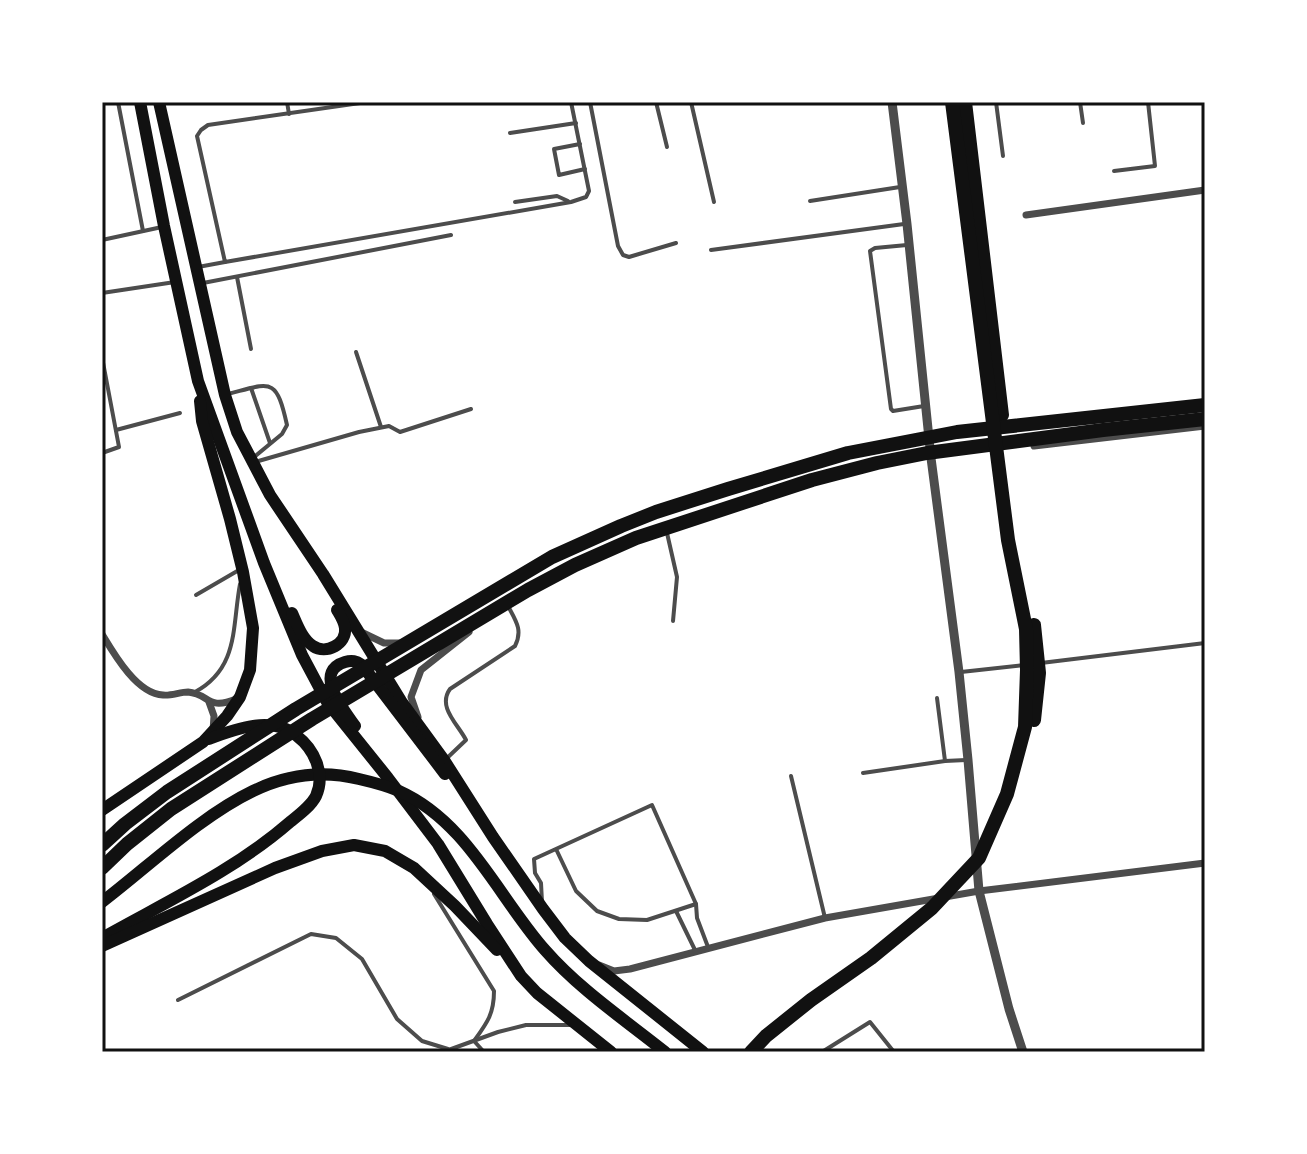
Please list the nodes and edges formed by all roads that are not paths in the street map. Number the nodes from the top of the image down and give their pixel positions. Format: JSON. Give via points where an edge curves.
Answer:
{"nodes":[{"id":1,"x":118,"y":102,"type":"edge"},
{"id":2,"x":140,"y":102,"type":"edge"},
{"id":3,"x":160,"y":102,"type":"edge"},
{"id":4,"x":287,"y":102,"type":"edge"},
{"id":5,"x":367,"y":102,"type":"edge"},
{"id":6,"x":571,"y":102,"type":"edge"},
{"id":7,"x":590,"y":102,"type":"edge"},
{"id":8,"x":656,"y":102,"type":"edge"},
{"id":9,"x":691,"y":102,"type":"edge"},
{"id":10,"x":892,"y":102,"type":"edge"},
{"id":11,"x":952,"y":102,"type":"edge"},
{"id":12,"x":965,"y":102,"type":"edge"},
{"id":13,"x":996,"y":102,"type":"edge"},
{"id":14,"x":1080,"y":102,"type":"edge"},
{"id":15,"x":1148,"y":102,"type":"edge"},
{"id":16,"x":289,"y":114,"type":"junction"},
{"id":17,"x":576,"y":123,"type":"junction"},
{"id":18,"x":1083,"y":123,"type":"dead end"},
{"id":19,"x":510,"y":133,"type":"dead end"},
{"id":20,"x":580,"y":144,"type":"junction"},
{"id":21,"x":667,"y":147,"type":"dead end"},
{"id":22,"x":1003,"y":156,"type":"dead end"},
{"id":23,"x":585,"y":169,"type":"junction"},
{"id":24,"x":1114,"y":171,"type":"dead end"},
{"id":25,"x":902,"y":186,"type":"junction"},
{"id":26,"x":1205,"y":190,"type":"edge"},
{"id":27,"x":810,"y":201,"type":"dead end"},
{"id":28,"x":515,"y":202,"type":"dead end"},
{"id":29,"x":571,"y":202,"type":"junction"},
{"id":30,"x":714,"y":202,"type":"dead end"},
{"id":31,"x":1026,"y":215,"type":"dead end"},
{"id":32,"x":907,"y":224,"type":"junction"},
{"id":33,"x":164,"y":226,"type":"junction"},
{"id":34,"x":143,"y":231,"type":"junction"},
{"id":35,"x":451,"y":235,"type":"dead end"},
{"id":36,"x":102,"y":240,"type":"edge"},
{"id":37,"x":676,"y":243,"type":"dead end"},
{"id":38,"x":909,"y":245,"type":"junction"},
{"id":39,"x":711,"y":250,"type":"dead end"},
{"id":40,"x":225,"y":262,"type":"junction"},
{"id":41,"x":196,"y":267,"type":"junction"},
{"id":42,"x":237,"y":276,"type":"junction"},
{"id":43,"x":177,"y":281,"type":"junction"},
{"id":44,"x":199,"y":284,"type":"junction"},
{"id":45,"x":102,"y":293,"type":"edge"},
{"id":46,"x":251,"y":349,"type":"dead end"},
{"id":47,"x":356,"y":352,"type":"dead end"},
{"id":48,"x":102,"y":357,"type":"edge"},
{"id":49,"x":198,"y":381,"type":"junction"},
{"id":50,"x":251,"y":388,"type":"junction"},
{"id":51,"x":225,"y":395,"type":"junction"},
{"id":52,"x":1205,"y":403,"type":"edge"},
{"id":53,"x":927,"y":405,"type":"junction"},
{"id":54,"x":471,"y":409,"type":"dead end"},
{"id":55,"x":180,"y":413,"type":"dead end"},
{"id":56,"x":1205,"y":419,"type":"edge"},
{"id":57,"x":1205,"y":426,"type":"edge"},
{"id":58,"x":381,"y":427,"type":"junction"},
{"id":59,"x":116,"y":430,"type":"junction"},
{"id":60,"x":929,"y":433,"type":"junction"},
{"id":61,"x":270,"y":444,"type":"junction"},
{"id":62,"x":102,"y":453,"type":"edge"},
{"id":63,"x":931,"y":458,"type":"junction"},
{"id":64,"x":252,"y":461,"type":"junction"},
{"id":65,"x":667,"y":533,"type":"junction"},
{"id":66,"x":295,"y":534,"type":"junction"},
{"id":67,"x":257,"y":544,"type":"junction"},
{"id":68,"x":242,"y":570,"type":"junction"},
{"id":69,"x":196,"y":595,"type":"dead end"},
{"id":70,"x":508,"y":606,"type":"junction"},
{"id":71,"x":673,"y":621,"type":"dead end"},
{"id":72,"x":357,"y":630,"type":"junction"},
{"id":73,"x":102,"y":634,"type":"edge"},
{"id":74,"x":1205,"y":643,"type":"edge"},
{"id":75,"x":959,"y":672,"type":"junction"},
{"id":76,"x":193,"y":693,"type":"junction"},
{"id":77,"x":240,"y":697,"type":"junction"},
{"id":78,"x":937,"y":698,"type":"dead end"},
{"id":79,"x":209,"y":702,"type":"junction"},
{"id":80,"x":423,"y":731,"type":"junction"},
{"id":81,"x":213,"y":732,"type":"junction"},
{"id":82,"x":203,"y":742,"type":"junction"},
{"id":83,"x":444,"y":760,"type":"junction"},
{"id":84,"x":968,"y":760,"type":"junction"},
{"id":85,"x":945,"y":761,"type":"junction"},
{"id":86,"x":863,"y":773,"type":"dead end"},
{"id":87,"x":791,"y":776,"type":"dead end"},
{"id":88,"x":388,"y":778,"type":"junction"},
{"id":89,"x":102,"y":810,"type":"edge"},
{"id":90,"x":493,"y":837,"type":"junction"},
{"id":91,"x":102,"y":845,"type":"edge"},
{"id":92,"x":556,"y":849,"type":"junction"},
{"id":93,"x":1205,"y":863,"type":"edge"},
{"id":94,"x":102,"y":868,"type":"edge"},
{"id":95,"x":424,"y":877,"type":"junction"},
{"id":96,"x":979,"y":891,"type":"junction"},
{"id":97,"x":102,"y":902,"type":"edge"},
{"id":98,"x":696,"y":904,"type":"junction"},
{"id":99,"x":543,"y":909,"type":"junction"},
{"id":100,"x":676,"y":911,"type":"junction"},
{"id":101,"x":825,"y":918,"type":"junction"},
{"id":102,"x":102,"y":938,"type":"edge"},
{"id":103,"x":102,"y":946,"type":"edge"},
{"id":104,"x":708,"y":947,"type":"junction"},
{"id":105,"x":695,"y":950,"type":"junction"},
{"id":106,"x":589,"y":961,"type":"junction"},
{"id":107,"x":521,"y":976,"type":"junction"},
{"id":108,"x":178,"y":1000,"type":"dead end"},
{"id":109,"x":575,"y":1025,"type":"junction"},
{"id":110,"x":474,"y":1041,"type":"junction"},
{"id":111,"x":446,"y":1051,"type":"edge"},
{"id":112,"x":484,"y":1052,"type":"edge"},
{"id":113,"x":611,"y":1052,"type":"edge"},
{"id":114,"x":665,"y":1052,"type":"edge"},
{"id":115,"x":703,"y":1052,"type":"edge"},
{"id":116,"x":751,"y":1052,"type":"edge"},
{"id":117,"x":761,"y":1052,"type":"edge"},
{"id":118,"x":822,"y":1052,"type":"edge"},
{"id":119,"x":894,"y":1052,"type":"edge"},
{"id":120,"x":1023,"y":1052,"type":"edge"}],
"edges":[{"from":1,"to":34,"type":"lane"},
{"from":2,"to":33,"type":"main road"},
{"from":3,"to":41,"type":"main road"},
{"from":4,"to":16,"type":"lane"},
{"from":5,"to":16,"type":"lane"},
{"from":6,"to":17,"type":"lane"},
{"from":7,"to":37,"type":"lane","via":[[623,255]]},
{"from":8,"to":21,"type":"lane"},
{"from":9,"to":30,"type":"lane"},
{"from":10,"to":25,"type":"street"},
{"from":11,"to":116,"type":"highway","via":[[1008,540],[1026,629],[1025,727],[1007,794],[979,858],[932,908]]},
{"from":12,"to":117,"type":"highway","via":[[1016,537],[1034,624],[1039,673],[1033,730],[1015,795],[985,863],[938,914]]},
{"from":13,"to":22,"type":"lane"},
{"from":14,"to":18,"type":"lane"},
{"from":15,"to":24,"type":"lane","via":[[1155,166]]},
{"from":16,"to":40,"type":"lane","via":[[208,125],[197,136]]},
{"from":17,"to":19,"type":"lane"},
{"from":17,"to":20,"type":"lane"},
{"from":20,"to":23,"type":"lane"},
{"from":20,"to":23,"type":"lane","via":[[554,149],[556,162],[559,175]]},
{"from":23,"to":29,"type":"lane","via":[[589,191]]},
{"from":25,"to":27,"type":"lane"},
{"from":25,"to":32,"type":"street"},
{"from":26,"to":31,"type":"street"},
{"from":28,"to":29,"type":"lane","via":[[557,196]]},
{"from":29,"to":40,"type":"lane"},
{"from":32,"to":38,"type":"street"},
{"from":32,"to":39,"type":"lane"},
{"from":33,"to":34,"type":"lane"},
{"from":33,"to":43,"type":"main road"},
{"from":34,"to":36,"type":"lane"},
{"from":35,"to":42,"type":"lane"},
{"from":38,"to":53,"type":"street"},
{"from":38,"to":53,"type":"lane","via":[[870,251],[891,409]]},
{"from":40,"to":41,"type":"lane"},
{"from":41,"to":44,"type":"main road"},
{"from":42,"to":44,"type":"lane"},
{"from":42,"to":46,"type":"lane"},
{"from":43,"to":45,"type":"lane"},
{"from":43,"to":49,"type":"main road"},
{"from":44,"to":51,"type":"main road"},
{"from":47,"to":58,"type":"lane"},
{"from":48,"to":59,"type":"lane"},
{"from":49,"to":67,"type":"main road"},
{"from":49,"to":68,"type":"main road","via":[[202,421]]},
{"from":50,"to":51,"type":"lane"},
{"from":50,"to":61,"type":"lane"},
{"from":50,"to":61,"type":"lane","via":[[272,388],[282,405],[287,425]]},
{"from":51,"to":64,"type":"main road"},
{"from":52,"to":60,"type":"street"},
{"from":52,"to":91,"type":"highway","via":[[921,438],[848,453],[656,512],[552,557],[296,709],[167,792]]},
{"from":53,"to":60,"type":"street"},
{"from":54,"to":58,"type":"lane","via":[[400,432]]},
{"from":55,"to":59,"type":"lane"},
{"from":56,"to":94,"type":"highway","via":[[877,463],[636,538],[528,590],[312,719],[171,809]]},
{"from":57,"to":63,"type":"street"},
{"from":58,"to":64,"type":"lane"},
{"from":59,"to":62,"type":"lane","via":[[119,447]]},
{"from":60,"to":63,"type":"street"},
{"from":60,"to":72,"type":"street","via":[[815,456],[624,519],[529,565],[401,643],[384,643]]},
{"from":61,"to":64,"type":"lane"},
{"from":63,"to":65,"type":"street","via":[[842,476]]},
{"from":63,"to":75,"type":"street"},
{"from":64,"to":66,"type":"main road"},
{"from":65,"to":70,"type":"street"},
{"from":65,"to":71,"type":"lane","via":[[677,577]]},
{"from":66,"to":67,"type":"main road","via":[[343,621],[343,639],[328,649],[315,648],[303,636]]},
{"from":66,"to":72,"type":"main road"},
{"from":67,"to":88,"type":"main road","via":[[327,702]]},
{"from":68,"to":69,"type":"lane"},
{"from":68,"to":76,"type":"lane","via":[[227,661]]},
{"from":68,"to":77,"type":"main road","via":[[253,628],[250,670]]},
{"from":70,"to":80,"type":"street","via":[[421,670],[411,697]]},
{"from":70,"to":83,"type":"lane","via":[[519,626],[515,646],[445,695],[466,740]]},
{"from":72,"to":80,"type":"main road"},
{"from":73,"to":76,"type":"street","via":[[124,669],[150,691],[166,696]]},
{"from":74,"to":75,"type":"lane"},
{"from":75,"to":84,"type":"street"},
{"from":76,"to":79,"type":"street"},
{"from":77,"to":79,"type":"street"},
{"from":77,"to":81,"type":"main road"},
{"from":78,"to":85,"type":"lane"},
{"from":79,"to":81,"type":"street"},
{"from":80,"to":83,"type":"main road"},
{"from":81,"to":82,"type":"main road"},
{"from":82,"to":89,"type":"main road"},
{"from":82,"to":102,"type":"main road","via":[[252,726],[280,727],[295,734],[319,768],[316,795],[306,809],[246,855]]},
{"from":83,"to":90,"type":"main road"},
{"from":84,"to":85,"type":"lane"},
{"from":84,"to":96,"type":"street"},
{"from":85,"to":86,"type":"lane"},
{"from":87,"to":101,"type":"lane"},
{"from":88,"to":90,"type":"main road","via":[[330,684],[331,673],[344,662],[362,665]]},
{"from":88,"to":107,"type":"main road","via":[[438,844]]},
{"from":90,"to":99,"type":"main road"},
{"from":92,"to":98,"type":"lane","via":[[652,805]]},
{"from":92,"to":99,"type":"lane","via":[[534,859]]},
{"from":92,"to":100,"type":"lane","via":[[576,891],[597,911],[647,920]]},
{"from":93,"to":96,"type":"street"},
{"from":95,"to":103,"type":"main road","via":[[385,851],[354,845],[322,851]]},
{"from":95,"to":107,"type":"main road"},
{"from":95,"to":110,"type":"lane","via":[[494,991],[491,1017]]},
{"from":96,"to":101,"type":"street"},
{"from":96,"to":120,"type":"street"},
{"from":97,"to":114,"type":"main road","via":[[230,803],[286,778],[343,775],[399,791],[442,819],[546,952]]},
{"from":98,"to":100,"type":"lane"},
{"from":98,"to":104,"type":"lane"},
{"from":99,"to":106,"type":"main road"},
{"from":100,"to":105,"type":"lane"},
{"from":101,"to":104,"type":"street"},
{"from":104,"to":105,"type":"street"},
{"from":105,"to":106,"type":"street","via":[[614,971]]},
{"from":106,"to":115,"type":"main road"},
{"from":107,"to":109,"type":"main road"},
{"from":108,"to":111,"type":"lane","via":[[311,934],[336,938],[362,959],[397,1019],[422,1041]]},
{"from":109,"to":110,"type":"lane","via":[[526,1025]]},
{"from":109,"to":113,"type":"main road"},
{"from":110,"to":111,"type":"lane"},
{"from":110,"to":112,"type":"lane"},
{"from":118,"to":119,"type":"lane","via":[[870,1022]]}]}
